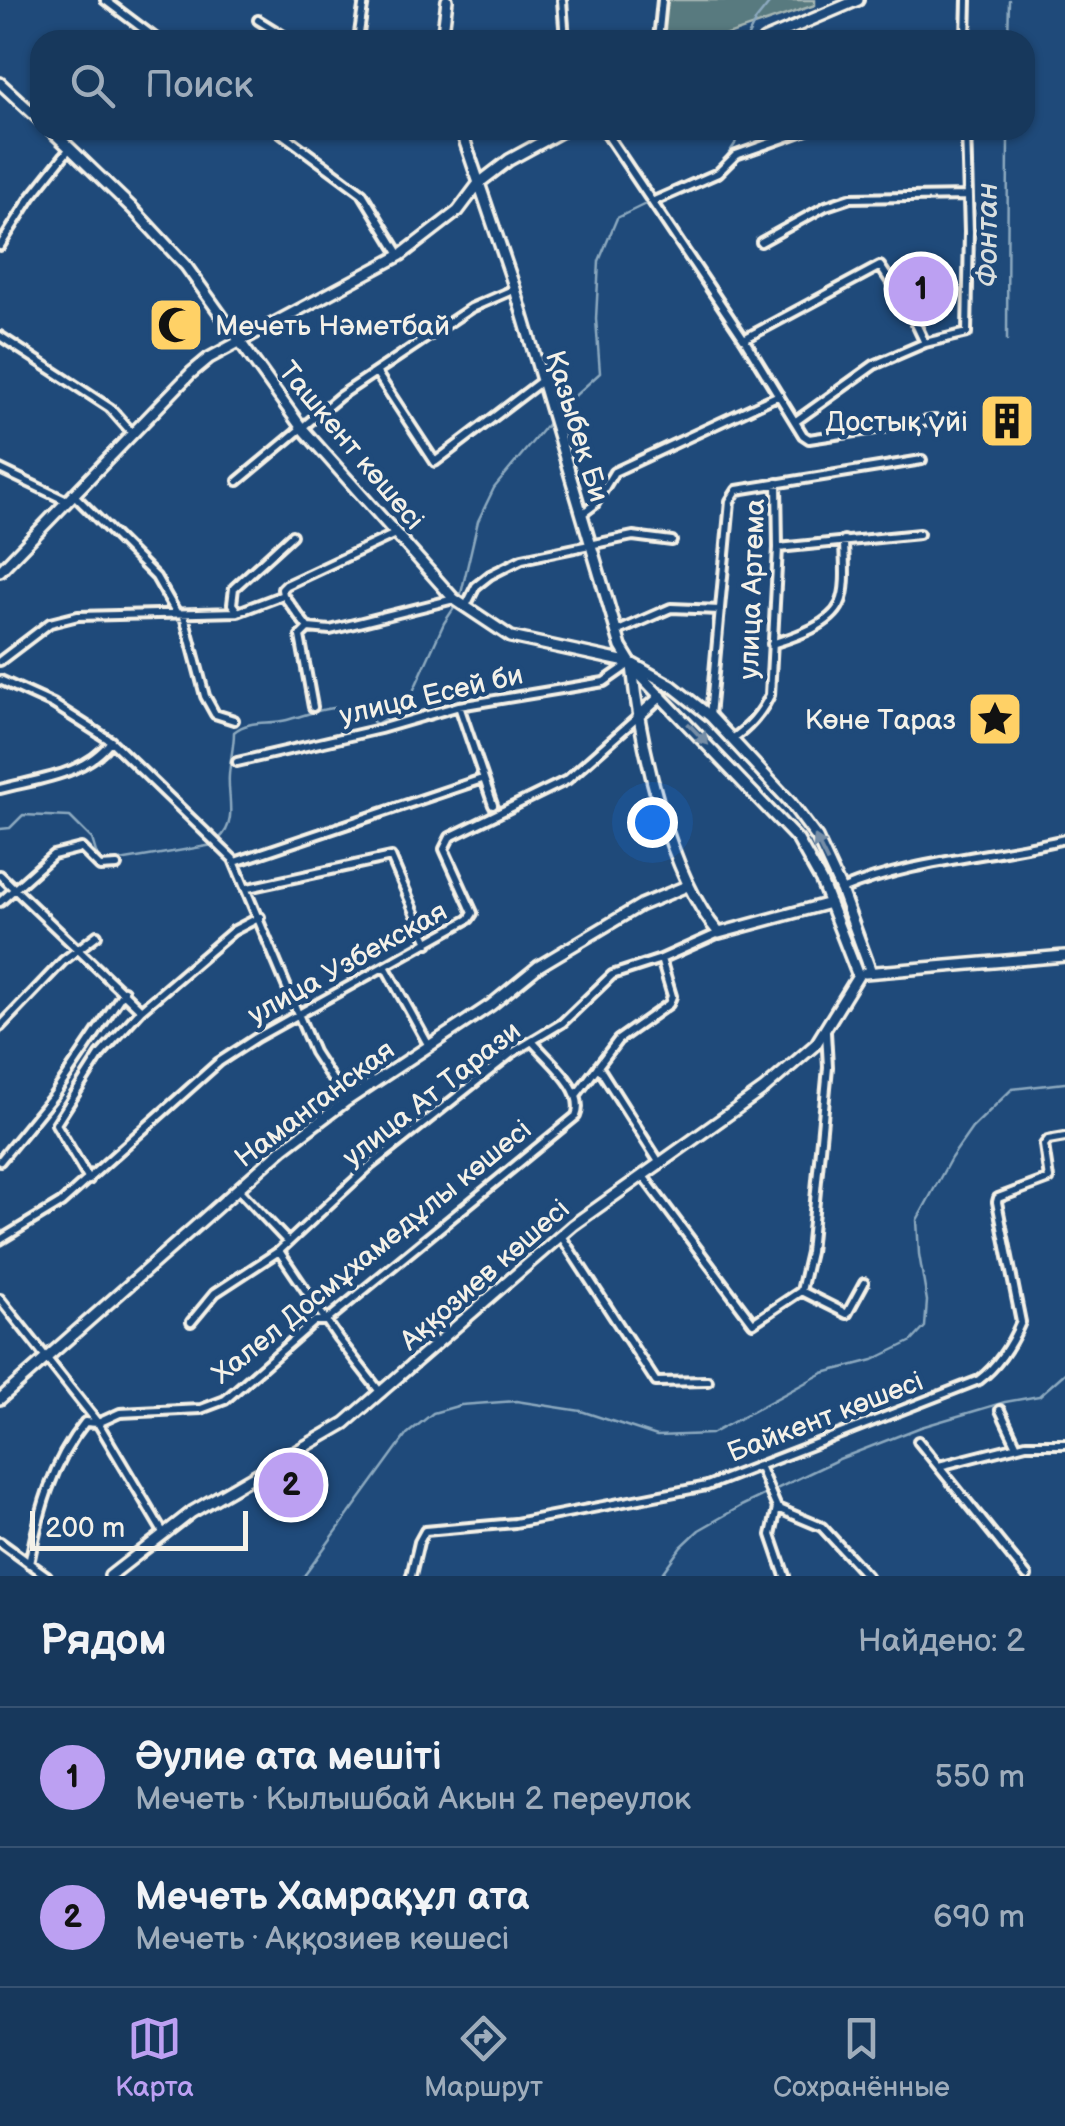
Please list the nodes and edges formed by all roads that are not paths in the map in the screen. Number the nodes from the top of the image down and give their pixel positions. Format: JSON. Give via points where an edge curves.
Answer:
{"nodes":[{"id":1,"x":106,"y":0,"type":"edge"},
{"id":2,"x":364,"y":0,"type":"edge"},
{"id":3,"x":447,"y":0,"type":"edge"},
{"id":4,"x":562,"y":0,"type":"edge"},
{"id":5,"x":662,"y":0,"type":"edge"},
{"id":6,"x":858,"y":0,"type":"edge"},
{"id":7,"x":967,"y":0,"type":"edge"},
{"id":8,"x":258,"y":20,"type":"dead end"},
{"id":9,"x":145,"y":30,"type":"edge"},
{"id":10,"x":274,"y":30,"type":"edge"},
{"id":11,"x":360,"y":30,"type":"edge"},
{"id":12,"x":443,"y":30,"type":"edge"},
{"id":13,"x":564,"y":30,"type":"edge"},
{"id":14,"x":659,"y":30,"type":"edge"},
{"id":15,"x":788,"y":30,"type":"edge"},
{"id":16,"x":966,"y":30,"type":"edge"},
{"id":17,"x":0,"y":83,"type":"edge"},
{"id":18,"x":30,"y":111,"type":"edge"},
{"id":19,"x":62,"y":140,"type":"edge"},
{"id":20,"x":290,"y":140,"type":"edge"},
{"id":21,"x":465,"y":140,"type":"edge"},
{"id":22,"x":545,"y":140,"type":"edge"},
{"id":23,"x":611,"y":140,"type":"edge"},
{"id":24,"x":779,"y":140,"type":"edge"},
{"id":25,"x":966,"y":140,"type":"edge"},
{"id":26,"x":70,"y":148,"type":"junction"},
{"id":27,"x":479,"y":183,"type":"junction"},
{"id":28,"x":968,"y":196,"type":"junction"},
{"id":29,"x":654,"y":201,"type":"junction"},
{"id":30,"x":760,"y":242,"type":"dead end"},
{"id":31,"x":0,"y":246,"type":"edge"},
{"id":32,"x":401,"y":256,"type":"junction"},
{"id":33,"x":515,"y":289,"type":"junction"},
{"id":34,"x":0,"y":336,"type":"edge"},
{"id":35,"x":744,"y":339,"type":"junction"},
{"id":36,"x":238,"y":341,"type":"junction"},
{"id":37,"x":925,"y":344,"type":"junction"},
{"id":38,"x":376,"y":372,"type":"junction"},
{"id":39,"x":540,"y":382,"type":"junction"},
{"id":40,"x":779,"y":394,"type":"junction"},
{"id":41,"x":935,"y":420,"type":"dead end"},
{"id":42,"x":795,"y":422,"type":"junction"},
{"id":43,"x":300,"y":427,"type":"junction"},
{"id":44,"x":133,"y":434,"type":"junction"},
{"id":45,"x":922,"y":460,"type":"dead end"},
{"id":46,"x":0,"y":469,"type":"edge"},
{"id":47,"x":238,"y":481,"type":"dead end"},
{"id":48,"x":778,"y":483,"type":"junction"},
{"id":49,"x":70,"y":498,"type":"junction"},
{"id":50,"x":581,"y":515,"type":"junction"},
{"id":51,"x":395,"y":534,"type":"junction"},
{"id":52,"x":919,"y":534,"type":"dead end"},
{"id":53,"x":292,"y":535,"type":"dead end"},
{"id":54,"x":844,"y":540,"type":"junction"},
{"id":55,"x":672,"y":541,"type":"dead end"},
{"id":56,"x":589,"y":543,"type":"junction"},
{"id":57,"x":778,"y":548,"type":"junction"},
{"id":58,"x":0,"y":570,"type":"edge"},
{"id":59,"x":283,"y":595,"type":"junction"},
{"id":60,"x":454,"y":599,"type":"junction"},
{"id":61,"x":466,"y":606,"type":"junction"},
{"id":62,"x":720,"y":610,"type":"junction"},
{"id":63,"x":238,"y":612,"type":"junction"},
{"id":64,"x":180,"y":614,"type":"junction"},
{"id":65,"x":308,"y":628,"type":"junction"},
{"id":66,"x":615,"y":633,"type":"junction"},
{"id":67,"x":772,"y":644,"type":"junction"},
{"id":68,"x":0,"y":661,"type":"edge"},
{"id":69,"x":632,"y":663,"type":"junction"},
{"id":70,"x":0,"y":680,"type":"edge"},
{"id":71,"x":661,"y":696,"type":"junction"},
{"id":72,"x":460,"y":706,"type":"junction"},
{"id":73,"x":313,"y":707,"type":"dead end"},
{"id":74,"x":710,"y":716,"type":"junction"},
{"id":75,"x":638,"y":717,"type":"junction"},
{"id":76,"x":234,"y":720,"type":"dead end"},
{"id":77,"x":730,"y":739,"type":"junction"},
{"id":78,"x":111,"y":741,"type":"junction"},
{"id":79,"x":237,"y":762,"type":"dead end"},
{"id":80,"x":482,"y":780,"type":"junction"},
{"id":81,"x":0,"y":789,"type":"edge"},
{"id":82,"x":785,"y":796,"type":"junction"},
{"id":83,"x":492,"y":806,"type":"dead end"},
{"id":84,"x":771,"y":809,"type":"junction"},
{"id":85,"x":1065,"y":838,"type":"edge"},
{"id":86,"x":235,"y":862,"type":"junction"},
{"id":87,"x":117,"y":866,"type":"dead end"},
{"id":88,"x":0,"y":875,"type":"edge"},
{"id":89,"x":687,"y":886,"type":"junction"},
{"id":90,"x":13,"y":888,"type":"junction"},
{"id":91,"x":248,"y":888,"type":"junction"},
{"id":92,"x":840,"y":890,"type":"junction"},
{"id":93,"x":0,"y":902,"type":"edge"},
{"id":94,"x":830,"y":903,"type":"junction"},
{"id":95,"x":260,"y":917,"type":"junction"},
{"id":96,"x":719,"y":933,"type":"junction"},
{"id":97,"x":97,"y":935,"type":"dead end"},
{"id":98,"x":428,"y":943,"type":"junction"},
{"id":99,"x":78,"y":950,"type":"junction"},
{"id":100,"x":1065,"y":956,"type":"edge"},
{"id":101,"x":661,"y":960,"type":"junction"},
{"id":102,"x":386,"y":968,"type":"junction"},
{"id":103,"x":871,"y":972,"type":"junction"},
{"id":104,"x":858,"y":976,"type":"junction"},
{"id":105,"x":124,"y":992,"type":"junction"},
{"id":106,"x":141,"y":1010,"type":"junction"},
{"id":107,"x":298,"y":1016,"type":"junction"},
{"id":108,"x":0,"y":1027,"type":"edge"},
{"id":109,"x":826,"y":1031,"type":"junction"},
{"id":110,"x":532,"y":1041,"type":"junction"},
{"id":111,"x":429,"y":1046,"type":"junction"},
{"id":112,"x":598,"y":1066,"type":"junction"},
{"id":113,"x":577,"y":1094,"type":"junction"},
{"id":114,"x":346,"y":1102,"type":"junction"},
{"id":115,"x":1065,"y":1138,"type":"edge"},
{"id":116,"x":0,"y":1161,"type":"edge"},
{"id":117,"x":660,"y":1162,"type":"junction"},
{"id":118,"x":642,"y":1175,"type":"junction"},
{"id":119,"x":89,"y":1180,"type":"junction"},
{"id":120,"x":238,"y":1189,"type":"junction"},
{"id":121,"x":561,"y":1236,"type":"junction"},
{"id":122,"x":0,"y":1240,"type":"edge"},
{"id":123,"x":288,"y":1242,"type":"junction"},
{"id":124,"x":278,"y":1251,"type":"junction"},
{"id":125,"x":864,"y":1284,"type":"dead end"},
{"id":126,"x":801,"y":1291,"type":"junction"},
{"id":127,"x":0,"y":1299,"type":"edge"},
{"id":128,"x":326,"y":1321,"type":"junction"},
{"id":129,"x":192,"y":1322,"type":"dead end"},
{"id":130,"x":46,"y":1361,"type":"junction"},
{"id":131,"x":708,"y":1380,"type":"dead end"},
{"id":132,"x":381,"y":1393,"type":"junction"},
{"id":133,"x":0,"y":1399,"type":"edge"},
{"id":134,"x":1000,"y":1410,"type":"dead end"},
{"id":135,"x":98,"y":1423,"type":"junction"},
{"id":136,"x":918,"y":1442,"type":"dead end"},
{"id":137,"x":1065,"y":1444,"type":"edge"},
{"id":138,"x":1017,"y":1446,"type":"junction"},
{"id":139,"x":939,"y":1466,"type":"junction"},
{"id":140,"x":760,"y":1468,"type":"junction"},
{"id":141,"x":777,"y":1508,"type":"junction"},
{"id":142,"x":164,"y":1534,"type":"junction"},
{"id":143,"x":0,"y":1542,"type":"edge"},
{"id":144,"x":28,"y":1564,"type":"junction"},
{"id":145,"x":47,"y":1576,"type":"edge"},
{"id":146,"x":110,"y":1576,"type":"edge"},
{"id":147,"x":411,"y":1576,"type":"edge"},
{"id":148,"x":785,"y":1576,"type":"edge"},
{"id":149,"x":868,"y":1576,"type":"edge"},
{"id":150,"x":1026,"y":1576,"type":"edge"}],
"edges":[{"from":1,"to":9,"type":"street"},
{"from":2,"to":11,"type":"street"},
{"from":3,"to":12,"type":"main road"},
{"from":4,"to":13,"type":"street"},
{"from":5,"to":14,"type":"street"},
{"from":6,"to":15,"type":"main road"},
{"from":7,"to":16,"type":"street"},
{"from":8,"to":10,"type":"street"},
{"from":17,"to":18,"type":"main road"},
{"from":19,"to":26,"type":"main road","name":"Ташкент көшесі"},
{"from":20,"to":32,"type":"street","via":[[362,193]]},
{"from":21,"to":27,"type":"main road"},
{"from":22,"to":27,"type":"main road"},
{"from":23,"to":29,"type":"street"},
{"from":24,"to":29,"type":"street","via":[[736,155],[718,173]]},
{"from":25,"to":28,"type":"street"},
{"from":26,"to":31,"type":"street"},
{"from":26,"to":36,"type":"main road","name":"Ташкент көшесі","via":[[186,266]]},
{"from":27,"to":32,"type":"main road","via":[[458,211]]},
{"from":27,"to":33,"type":"main road","name":"Қазыбек Би"},
{"from":28,"to":30,"type":"street","via":[[850,198]]},
{"from":28,"to":37,"type":"street","via":[[967,333]]},
{"from":29,"to":35,"type":"street"},
{"from":32,"to":36,"type":"main road"},
{"from":33,"to":38,"type":"street","via":[[471,308]]},
{"from":33,"to":39,"type":"main road","name":"Қазыбек Би"},
{"from":34,"to":44,"type":"street","via":[[110,408]]},
{"from":35,"to":37,"type":"street","via":[[880,266]]},
{"from":35,"to":40,"type":"street"},
{"from":36,"to":43,"type":"main road","name":"Ташкент көшесі"},
{"from":36,"to":44,"type":"main road","via":[[190,373]]},
{"from":37,"to":42,"type":"street","via":[[874,365]]},
{"from":38,"to":39,"type":"street","via":[[435,462]]},
{"from":38,"to":43,"type":"street"},
{"from":39,"to":50,"type":"main road","name":"Қазыбек Би"},
{"from":40,"to":42,"type":"street"},
{"from":40,"to":50,"type":"street","via":[[614,472]]},
{"from":41,"to":42,"type":"street","via":[[809,439]]},
{"from":43,"to":47,"type":"street"},
{"from":43,"to":51,"type":"main road","name":"Ташкент көшесі"},
{"from":44,"to":49,"type":"main road"},
{"from":45,"to":48,"type":"street"},
{"from":46,"to":49,"type":"street"},
{"from":48,"to":57,"type":"street","name":"улица Артема"},
{"from":48,"to":62,"type":"street","via":[[737,490],[730,500]]},
{"from":49,"to":58,"type":"main road"},
{"from":49,"to":64,"type":"street","via":[[156,577]]},
{"from":50,"to":56,"type":"main road","name":"Қазыбек Би"},
{"from":51,"to":59,"type":"street","via":[[286,585]]},
{"from":51,"to":60,"type":"main road","name":"Ташкент көшесі"},
{"from":52,"to":54,"type":"street"},
{"from":53,"to":63,"type":"street","via":[[234,588]]},
{"from":54,"to":57,"type":"street"},
{"from":54,"to":67,"type":"street","via":[[839,606],[800,636]]},
{"from":55,"to":56,"type":"street","via":[[633,536]]},
{"from":56,"to":61,"type":"street","via":[[490,575]]},
{"from":56,"to":66,"type":"main road","name":"Қазыбек Би"},
{"from":57,"to":67,"type":"street","name":"улица Артема"},
{"from":59,"to":63,"type":"street"},
{"from":59,"to":65,"type":"street"},
{"from":60,"to":61,"type":"main road","name":"Ташкент көшесі"},
{"from":60,"to":65,"type":"street","via":[[330,630]]},
{"from":61,"to":69,"type":"main road","name":"Ташкент көшесі","via":[[511,637]]},
{"from":62,"to":66,"type":"street","via":[[672,608]]},
{"from":62,"to":74,"type":"street"},
{"from":63,"to":64,"type":"street"},
{"from":64,"to":68,"type":"street","via":[[78,616],[50,623]]},
{"from":64,"to":76,"type":"street","via":[[205,696],[215,714]]},
{"from":65,"to":73,"type":"street","via":[[300,636]]},
{"from":66,"to":69,"type":"main road","name":"Қазыбек Би"},
{"from":67,"to":77,"type":"street","name":"улица Артема","via":[[764,708]]},
{"from":69,"to":71,"type":"main road"},
{"from":69,"to":72,"type":"street","name":"улица Есей би","via":[[604,682]]},
{"from":69,"to":74,"type":"main road"},
{"from":69,"to":75,"type":"main road"},
{"from":70,"to":78,"type":"street"},
{"from":71,"to":75,"type":"main road"},
{"from":71,"to":84,"type":"main road","one_way":true},
{"from":72,"to":79,"type":"street","name":"улица Есей би"},
{"from":72,"to":80,"type":"street"},
{"from":74,"to":77,"type":"main road"},
{"from":75,"to":89,"type":"main road"},
{"from":75,"to":98,"type":"street","name":"улица Узбекская","via":[[567,780],[450,836],[444,850],[472,916]]},
{"from":77,"to":82,"type":"main road"},
{"from":78,"to":81,"type":"street","via":[[83,766]]},
{"from":78,"to":86,"type":"street"},
{"from":80,"to":83,"type":"street"},
{"from":80,"to":86,"type":"street"},
{"from":82,"to":84,"type":"main road"},
{"from":92,"to":82,"type":"main road","one_way":true,"via":[[817,838]]},
{"from":84,"to":94,"type":"main road","via":[[798,840]]},
{"from":85,"to":92,"type":"street","via":[[921,865]]},
{"from":86,"to":91,"type":"street"},
{"from":87,"to":90,"type":"street","via":[[100,868],[81,848],[53,855]]},
{"from":88,"to":90,"type":"street"},
{"from":89,"to":96,"type":"main road"},
{"from":89,"to":111,"type":"main road","name":"Наманганская","via":[[539,966]]},
{"from":90,"to":93,"type":"street"},
{"from":90,"to":99,"type":"street"},
{"from":91,"to":95,"type":"street"},
{"from":91,"to":98,"type":"street","via":[[391,857]]},
{"from":92,"to":103,"type":"main road"},
{"from":94,"to":96,"type":"main road"},
{"from":94,"to":104,"type":"main road"},
{"from":95,"to":106,"type":"street","via":[[233,931]]},
{"from":95,"to":107,"type":"street"},
{"from":96,"to":101,"type":"street","name":"улица Ат Тарази"},
{"from":97,"to":99,"type":"street"},
{"from":98,"to":102,"type":"street","name":"улица Узбекская"},
{"from":99,"to":105,"type":"street"},
{"from":99,"to":108,"type":"street"},
{"from":100,"to":103,"type":"main road"},
{"from":101,"to":110,"type":"street","name":"улица Ат Тарази","via":[[612,975],[562,1023]]},
{"from":101,"to":112,"type":"street","name":"Халел Досмұхамедұлы көшесі","via":[[669,1004],[618,1040]]},
{"from":102,"to":107,"type":"street","name":"улица Узбекская"},
{"from":102,"to":111,"type":"street"},
{"from":103,"to":104,"type":"main road"},
{"from":104,"to":109,"type":"main road","name":"Аққозиев көшесі"},
{"from":105,"to":106,"type":"street"},
{"from":105,"to":116,"type":"street"},
{"from":106,"to":119,"type":"street","via":[[100,1055],[56,1124]]},
{"from":107,"to":114,"type":"street"},
{"from":107,"to":119,"type":"street","name":"улица Узбекская","via":[[219,1062]]},
{"from":109,"to":117,"type":"main road","name":"Аққозиев көшесі","via":[[764,1089]]},
{"from":109,"to":126,"type":"street","via":[[828,1066]]},
{"from":110,"to":113,"type":"street"},
{"from":110,"to":123,"type":"street","name":"улица Ат Тарази","via":[[371,1165]]},
{"from":111,"to":114,"type":"main road","name":"Наманганская"},
{"from":112,"to":113,"type":"street","name":"Халел Досмұхамедұлы көшесі"},
{"from":112,"to":117,"type":"street"},
{"from":113,"to":128,"type":"street","name":"Халел Досмұхамедұлы көшесі","via":[[576,1116]]},
{"from":114,"to":120,"type":"main road","name":"Наманганская"},
{"from":115,"to":140,"type":"street","name":"Байкент көшесі","via":[[1044,1144],[1050,1179],[998,1198],[1021,1313],[1014,1339],[990,1372]]},
{"from":117,"to":118,"type":"main road","name":"Аққозиев көшесі"},
{"from":118,"to":121,"type":"main road","name":"Аққозиев көшесі"},
{"from":118,"to":126,"type":"street","via":[[753,1323]]},
{"from":119,"to":122,"type":"street","name":"улица Узбекская"},
{"from":120,"to":123,"type":"street"},
{"from":120,"to":130,"type":"main road","name":"Наманганская"},
{"from":121,"to":131,"type":"street","via":[[656,1382]]},
{"from":121,"to":132,"type":"main road","name":"Аққозиев көшесі"},
{"from":123,"to":124,"type":"street","name":"улица Ат Тарази"},
{"from":124,"to":128,"type":"street"},
{"from":124,"to":129,"type":"street","name":"улица Ат Тарази","via":[[215,1293]]},
{"from":125,"to":126,"type":"street","via":[[846,1314]]},
{"from":127,"to":130,"type":"street"},
{"from":128,"to":132,"type":"street"},
{"from":128,"to":135,"type":"street","name":"Халел Досмұхамедұлы көшесі","via":[[314,1322],[225,1400]]},
{"from":130,"to":133,"type":"main road","name":"Наманганская"},
{"from":130,"to":135,"type":"street"},
{"from":132,"to":142,"type":"main road","name":"Аққозиев көшесі"},
{"from":134,"to":138,"type":"street"},
{"from":135,"to":142,"type":"street"},
{"from":135,"to":144,"type":"street","via":[[85,1422],[65,1446]]},
{"from":136,"to":139,"type":"street"},
{"from":137,"to":138,"type":"street"},
{"from":138,"to":139,"type":"street"},
{"from":139,"to":150,"type":"street"},
{"from":140,"to":141,"type":"street"},
{"from":140,"to":147,"type":"street","name":"Байкент көшесі","via":[[707,1486],[514,1523],[425,1531]]},
{"from":141,"to":148,"type":"street","via":[[771,1534]]},
{"from":141,"to":149,"type":"street","via":[[822,1527]]},
{"from":142,"to":146,"type":"main road","name":"Аққозиев көшесі"},
{"from":143,"to":144,"type":"street"},
{"from":144,"to":145,"type":"street"}]}
